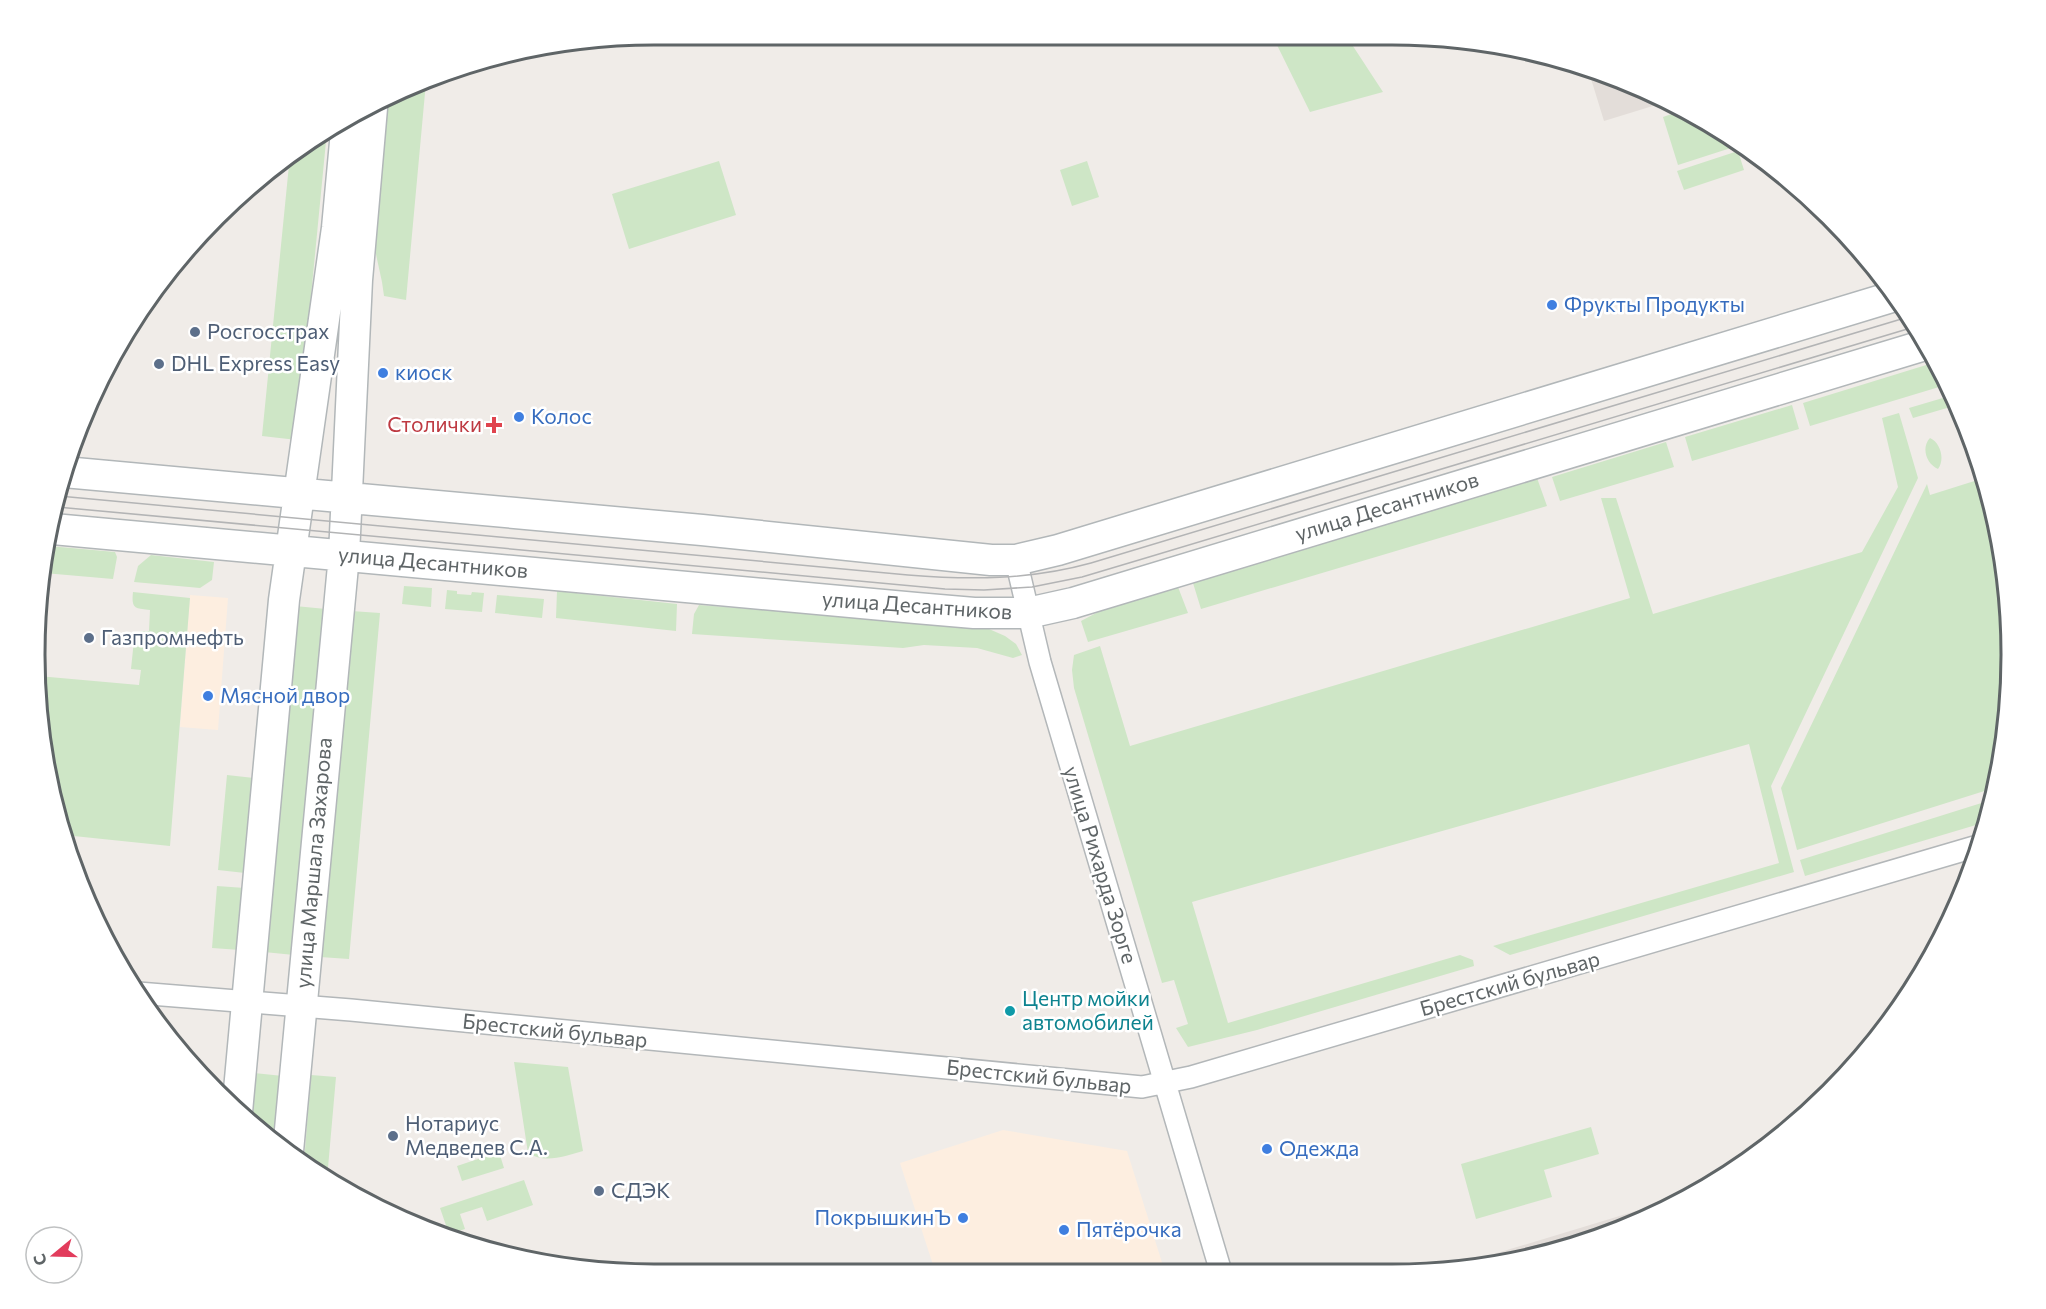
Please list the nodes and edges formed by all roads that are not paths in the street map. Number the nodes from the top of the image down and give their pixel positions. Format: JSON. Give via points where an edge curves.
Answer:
{"nodes":[{"id":1,"x":371,"y":115,"type":"edge"},
{"id":2,"x":346,"y":129,"type":"edge"},
{"id":3,"x":1886,"y":299,"type":"edge"},
{"id":4,"x":1917,"y":347,"type":"edge"},
{"id":5,"x":73,"y":473,"type":"edge"},
{"id":6,"x":301,"y":493,"type":"junction"},
{"id":7,"x":347,"y":497,"type":"junction"},
{"id":8,"x":58,"y":530,"type":"edge"},
{"id":9,"x":292,"y":551,"type":"junction"},
{"id":10,"x":344,"y":555,"type":"junction"},
{"id":11,"x":1016,"y":560,"type":"junction"},
{"id":12,"x":1028,"y":613,"type":"junction"},
{"id":13,"x":1969,"y":848,"type":"edge"},
{"id":14,"x":149,"y":994,"type":"edge"},
{"id":15,"x":247,"y":1003,"type":"junction"},
{"id":16,"x":301,"y":1006,"type":"junction"},
{"id":17,"x":1165,"y":1082,"type":"junction"},
{"id":18,"x":238,"y":1099,"type":"edge"},
{"id":19,"x":289,"y":1142,"type":"edge"},
{"id":20,"x":1219,"y":1264,"type":"edge"}],
"edges":[{"from":1,"to":7,"type":"street","name":"улица Маршала Захарова","via":[[357,280]]},
{"from":2,"to":6,"type":"street","via":[[337,228]]},
{"from":3,"to":11,"type":"street","via":[[1080,544]]},
{"from":4,"to":12,"type":"street","name":"улица Десантников","via":[[1073,603]]},
{"from":5,"to":6,"type":"street"},
{"from":6,"to":7,"type":"street"},
{"from":6,"to":9,"type":"street"},
{"from":7,"to":10,"type":"street","name":"улица Маршала Захарова"},
{"from":7,"to":11,"type":"street"},
{"from":8,"to":9,"type":"street","name":"улица Десантников"},
{"from":9,"to":10,"type":"street","name":"улица Десантников"},
{"from":9,"to":15,"type":"street"},
{"from":10,"to":12,"type":"street","name":"улица Десантников","via":[[974,613]]},
{"from":10,"to":16,"type":"street","name":"улица Маршала Захарова"},
{"from":11,"to":12,"type":"street","name":"улица Рихарда Зорге"},
{"from":12,"to":17,"type":"street","name":"улица Рихарда Зорге"},
{"from":13,"to":17,"type":"street","name":"Брестский бульвар"},
{"from":14,"to":15,"type":"street","name":"Брестский бульвар"},
{"from":15,"to":16,"type":"street","name":"Брестский бульвар"},
{"from":15,"to":18,"type":"street"},
{"from":16,"to":17,"type":"street","name":"Брестский бульвар","via":[[1142,1087]]},
{"from":16,"to":19,"type":"street","name":"улица Маршала Захарова"},
{"from":17,"to":20,"type":"street","name":"улица Рихарда Зорге"}]}
